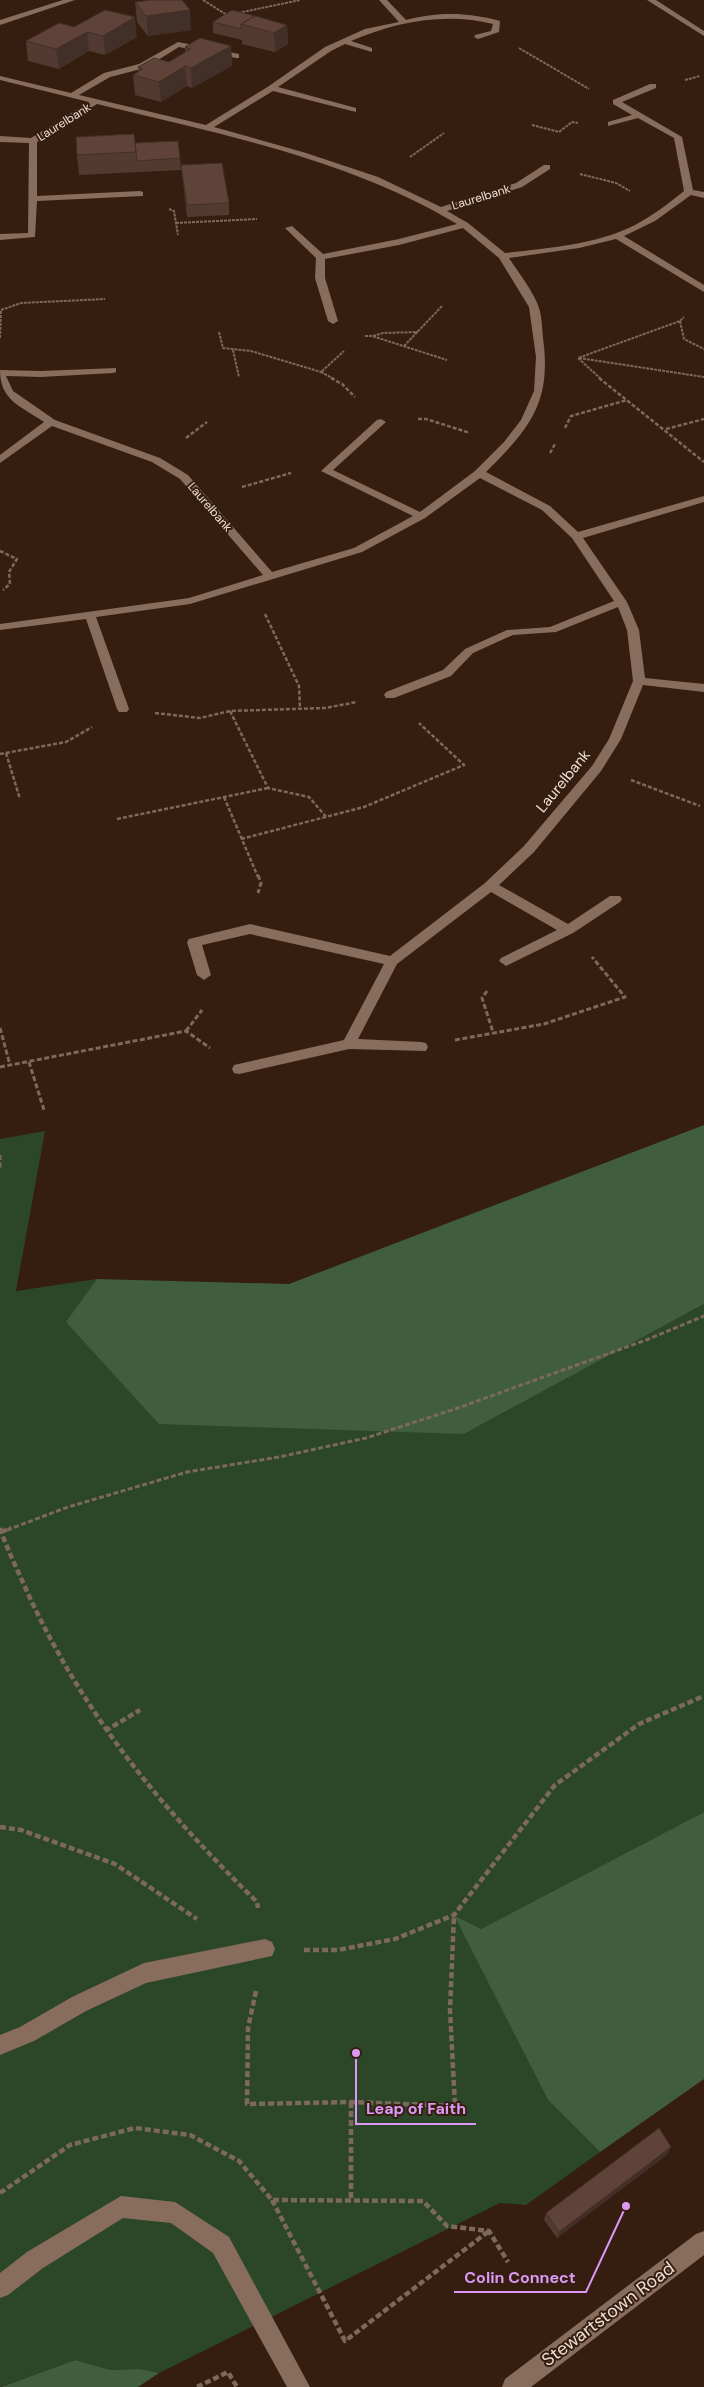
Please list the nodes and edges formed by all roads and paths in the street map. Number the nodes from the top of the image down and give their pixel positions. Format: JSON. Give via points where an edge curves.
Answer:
{"nodes":[{"id":1,"x":71,"y":0,"type":"edge"},
{"id":2,"x":203,"y":0,"type":"edge"},
{"id":3,"x":300,"y":0,"type":"edge"},
{"id":4,"x":383,"y":0,"type":"edge"},
{"id":5,"x":651,"y":0,"type":"edge"},
{"id":6,"x":236,"y":13,"type":"edge"},
{"id":7,"x":403,"y":22,"type":"junction"},
{"id":8,"x":0,"y":23,"type":"edge"},
{"id":9,"x":496,"y":32,"type":"junction"},
{"id":10,"x":704,"y":34,"type":"edge"},
{"id":11,"x":478,"y":37,"type":"dead end"},
{"id":12,"x":343,"y":41,"type":"junction"},
{"id":13,"x":178,"y":44,"type":"junction"},
{"id":14,"x":369,"y":50,"type":"dead end"},
{"id":15,"x":236,"y":56,"type":"dead end"},
{"id":16,"x":0,"y":78,"type":"edge"},
{"id":17,"x":653,"y":86,"type":"dead end"},
{"id":18,"x":272,"y":88,"type":"junction"},
{"id":19,"x":71,"y":96,"type":"junction"},
{"id":20,"x":95,"y":102,"type":"junction"},
{"id":21,"x":616,"y":102,"type":"junction"},
{"id":22,"x":353,"y":110,"type":"dead end"},
{"id":23,"x":639,"y":115,"type":"junction"},
{"id":24,"x":532,"y":124,"type":"dead end"},
{"id":25,"x":611,"y":124,"type":"joint"},
{"id":26,"x":207,"y":128,"type":"junction"},
{"id":27,"x":0,"y":139,"type":"edge"},
{"id":28,"x":34,"y":141,"type":"junction"},
{"id":29,"x":547,"y":167,"type":"joint"},
{"id":30,"x":616,"y":183,"type":"dead end"},
{"id":31,"x":689,"y":192,"type":"junction"},
{"id":32,"x":140,"y":194,"type":"dead end"},
{"id":33,"x":704,"y":195,"type":"edge"},
{"id":34,"x":32,"y":199,"type":"junction"},
{"id":35,"x":440,"y":210,"type":"junction"},
{"id":36,"x":176,"y":223,"type":"dead end"},
{"id":37,"x":465,"y":225,"type":"junction"},
{"id":38,"x":288,"y":228,"type":"joint"},
{"id":39,"x":616,"y":234,"type":"junction"},
{"id":40,"x":0,"y":237,"type":"edge"},
{"id":41,"x":503,"y":256,"type":"junction"},
{"id":42,"x":321,"y":257,"type":"junction"},
{"id":43,"x":704,"y":289,"type":"edge"},
{"id":44,"x":105,"y":298,"type":"dead end"},
{"id":45,"x":442,"y":306,"type":"dead end"},
{"id":46,"x":1,"y":310,"type":"edge"},
{"id":47,"x":686,"y":315,"type":"dead end"},
{"id":48,"x":333,"y":321,"type":"joint"},
{"id":49,"x":680,"y":321,"type":"junction"},
{"id":50,"x":219,"y":332,"type":"dead end"},
{"id":51,"x":418,"y":332,"type":"junction"},
{"id":52,"x":372,"y":336,"type":"junction"},
{"id":53,"x":342,"y":337,"type":"junction"},
{"id":54,"x":0,"y":338,"type":"edge"},
{"id":55,"x":404,"y":346,"type":"junction"},
{"id":56,"x":704,"y":349,"type":"edge"},
{"id":57,"x":233,"y":350,"type":"junction"},
{"id":58,"x":541,"y":357,"type":"junction"},
{"id":59,"x":578,"y":358,"type":"junction"},
{"id":60,"x":447,"y":360,"type":"dead end"},
{"id":61,"x":113,"y":370,"type":"dead end"},
{"id":62,"x":321,"y":372,"type":"junction"},
{"id":63,"x":0,"y":373,"type":"edge"},
{"id":64,"x":239,"y":378,"type":"dead end"},
{"id":65,"x":704,"y":378,"type":"edge"},
{"id":66,"x":627,"y":400,"type":"junction"},
{"id":67,"x":704,"y":419,"type":"edge"},
{"id":68,"x":51,"y":422,"type":"junction"},
{"id":69,"x":380,"y":422,"type":"junction"},
{"id":70,"x":665,"y":430,"type":"junction"},
{"id":71,"x":563,"y":431,"type":"dead end"},
{"id":72,"x":559,"y":438,"type":"dead end"},
{"id":73,"x":508,"y":444,"type":"junction"},
{"id":74,"x":550,"y":453,"type":"dead end"},
{"id":75,"x":0,"y":460,"type":"edge"},
{"id":76,"x":704,"y":462,"type":"edge"},
{"id":77,"x":326,"y":471,"type":"junction"},
{"id":78,"x":479,"y":474,"type":"junction"},
{"id":79,"x":203,"y":499,"type":"junction"},
{"id":80,"x":704,"y":499,"type":"edge"},
{"id":81,"x":421,"y":516,"type":"junction"},
{"id":82,"x":576,"y":536,"type":"junction"},
{"id":83,"x":0,"y":551,"type":"edge"},
{"id":84,"x":271,"y":578,"type":"junction"},
{"id":85,"x":251,"y":584,"type":"junction"},
{"id":86,"x":0,"y":593,"type":"edge"},
{"id":87,"x":621,"y":602,"type":"junction"},
{"id":88,"x":90,"y":614,"type":"junction"},
{"id":89,"x":0,"y":627,"type":"edge"},
{"id":90,"x":639,"y":681,"type":"junction"},
{"id":91,"x":704,"y":688,"type":"edge"},
{"id":92,"x":390,"y":695,"type":"junction"},
{"id":93,"x":123,"y":709,"type":"junction"},
{"id":94,"x":300,"y":709,"type":"junction"},
{"id":95,"x":230,"y":711,"type":"junction"},
{"id":96,"x":0,"y":754,"type":"edge"},
{"id":97,"x":6,"y":754,"type":"junction"},
{"id":98,"x":597,"y":768,"type":"junction"},
{"id":99,"x":268,"y":788,"type":"junction"},
{"id":100,"x":224,"y":797,"type":"junction"},
{"id":101,"x":20,"y":799,"type":"dead end"},
{"id":102,"x":700,"y":806,"type":"dead end"},
{"id":103,"x":327,"y":818,"type":"junction"},
{"id":104,"x":117,"y":819,"type":"dead end"},
{"id":105,"x":242,"y":839,"type":"junction"},
{"id":106,"x":490,"y":886,"type":"junction"},
{"id":107,"x":615,"y":899,"type":"dead end"},
{"id":108,"x":250,"y":929,"type":"junction"},
{"id":109,"x":568,"y":930,"type":"junction"},
{"id":110,"x":392,"y":961,"type":"junction"},
{"id":111,"x":506,"y":961,"type":"joint"},
{"id":112,"x":204,"y":976,"type":"dead end"},
{"id":113,"x":0,"y":1028,"type":"edge"},
{"id":114,"x":493,"y":1032,"type":"junction"},
{"id":115,"x":349,"y":1044,"type":"junction"},
{"id":116,"x":421,"y":1047,"type":"joint"},
{"id":117,"x":29,"y":1062,"type":"junction"},
{"id":118,"x":10,"y":1065,"type":"junction"},
{"id":119,"x":0,"y":1067,"type":"edge"},
{"id":120,"x":239,"y":1068,"type":"joint"},
{"id":121,"x":44,"y":1110,"type":"dead end"},
{"id":122,"x":0,"y":1155,"type":"edge"},
{"id":123,"x":0,"y":1169,"type":"edge"},
{"id":124,"x":704,"y":1316,"type":"edge"},
{"id":125,"x":0,"y":1531,"type":"edge"},
{"id":126,"x":704,"y":1696,"type":"edge"},
{"id":127,"x":140,"y":1710,"type":"dead end"},
{"id":128,"x":105,"y":1731,"type":"junction"},
{"id":129,"x":0,"y":1827,"type":"edge"},
{"id":130,"x":454,"y":1915,"type":"junction"},
{"id":131,"x":203,"y":1921,"type":"dead end"},
{"id":132,"x":265,"y":1949,"type":"junction"},
{"id":133,"x":0,"y":2045,"type":"edge"},
{"id":134,"x":351,"y":2102,"type":"junction"},
{"id":135,"x":0,"y":2193,"type":"edge"},
{"id":136,"x":351,"y":2199,"type":"junction"},
{"id":137,"x":272,"y":2200,"type":"junction"},
{"id":138,"x":490,"y":2230,"type":"junction"},
{"id":139,"x":704,"y":2242,"type":"edge"},
{"id":140,"x":508,"y":2262,"type":"dead end"},
{"id":141,"x":0,"y":2287,"type":"edge"},
{"id":142,"x":197,"y":2387,"type":"edge"},
{"id":143,"x":237,"y":2387,"type":"edge"},
{"id":144,"x":299,"y":2387,"type":"edge"},
{"id":145,"x":513,"y":2387,"type":"edge"}],
"edges":[{"from":1,"to":8,"type":"street"},
{"from":2,"to":13,"type":"path","via":[[227,15],[201,31],[177,37]]},
{"from":3,"to":6,"type":"path"},
{"from":4,"to":7,"type":"street"},
{"from":5,"to":10,"type":"street"},
{"from":7,"to":9,"type":"street","via":[[434,16],[474,16],[496,23]]},
{"from":7,"to":12,"type":"street"},
{"from":9,"to":11,"type":"street"},
{"from":9,"to":21,"type":"path"},
{"from":12,"to":14,"type":"street"},
{"from":12,"to":18,"type":"street"},
{"from":13,"to":15,"type":"street"},
{"from":13,"to":19,"type":"street","name":"Laurelbank","via":[[142,66],[107,75]]},
{"from":16,"to":19,"type":"street","name":"Laurelbank"},
{"from":17,"to":21,"type":"street"},
{"from":18,"to":22,"type":"street"},
{"from":18,"to":26,"type":"street"},
{"from":19,"to":20,"type":"street","name":"Laurelbank"},
{"from":20,"to":26,"type":"street","name":"Laurelbank"},
{"from":20,"to":28,"type":"street","name":"Laurelbank"},
{"from":21,"to":23,"type":"street"},
{"from":23,"to":25,"type":"street"},
{"from":23,"to":31,"type":"street","via":[[678,137]]},
{"from":24,"to":25,"type":"path","via":[[559,132],[572,122]]},
{"from":26,"to":35,"type":"street","name":"Laurelbank","via":[[375,179]]},
{"from":27,"to":28,"type":"street","name":"Laurelbank"},
{"from":28,"to":34,"type":"street","name":"Laurelbank"},
{"from":29,"to":30,"type":"path"},
{"from":29,"to":35,"type":"street","name":"Laurelbank","via":[[519,185]]},
{"from":31,"to":33,"type":"street"},
{"from":31,"to":39,"type":"street","via":[[650,220]]},
{"from":32,"to":34,"type":"street"},
{"from":34,"to":40,"type":"street","name":"Laurelbank","via":[[32,235]]},
{"from":35,"to":37,"type":"street","name":"Laurelbank"},
{"from":36,"to":38,"type":"path","via":[[258,219]]},
{"from":37,"to":41,"type":"street","name":"Laurelbank"},
{"from":37,"to":42,"type":"street","name":"Laurelbank"},
{"from":38,"to":42,"type":"street"},
{"from":39,"to":41,"type":"street","via":[[567,248]]},
{"from":39,"to":43,"type":"street"},
{"from":41,"to":58,"type":"street","name":"Laurelbank","via":[[534,307]]},
{"from":42,"to":48,"type":"street","via":[[320,278]]},
{"from":44,"to":46,"type":"path","via":[[22,303]]},
{"from":45,"to":51,"type":"path"},
{"from":46,"to":54,"type":"path"},
{"from":47,"to":49,"type":"path"},
{"from":48,"to":53,"type":"path"},
{"from":49,"to":56,"type":"path","via":[[684,339]]},
{"from":49,"to":59,"type":"path"},
{"from":50,"to":57,"type":"path","via":[[223,348]]},
{"from":51,"to":52,"type":"path","via":[[383,332]]},
{"from":51,"to":55,"type":"path"},
{"from":52,"to":53,"type":"path"},
{"from":52,"to":55,"type":"path"},
{"from":53,"to":62,"type":"path","via":[[348,347]]},
{"from":55,"to":60,"type":"path"},
{"from":57,"to":62,"type":"path","via":[[252,351]]},
{"from":57,"to":64,"type":"path"},
{"from":58,"to":59,"type":"path"},
{"from":58,"to":73,"type":"street","name":"Laurelbank","via":[[539,391],[526,420]]},
{"from":59,"to":65,"type":"path"},
{"from":59,"to":66,"type":"path"},
{"from":61,"to":63,"type":"street","name":"Laurelbank"},
{"from":62,"to":69,"type":"path","via":[[342,384]]},
{"from":63,"to":68,"type":"street","name":"Laurelbank","via":[[9,393]]},
{"from":66,"to":70,"type":"path"},
{"from":66,"to":71,"type":"path","via":[[571,416]]},
{"from":67,"to":70,"type":"path"},
{"from":68,"to":75,"type":"street"},
{"from":68,"to":79,"type":"street","name":"Laurelbank","via":[[156,460],[184,477]]},
{"from":69,"to":73,"type":"path","via":[[426,419]]},
{"from":69,"to":77,"type":"street"},
{"from":70,"to":76,"type":"path"},
{"from":72,"to":74,"type":"path"},
{"from":73,"to":78,"type":"street","name":"Laurelbank"},
{"from":77,"to":79,"type":"path","via":[[294,472]]},
{"from":77,"to":81,"type":"street"},
{"from":78,"to":81,"type":"street","name":"Laurelbank"},
{"from":78,"to":82,"type":"street","name":"Laurelbank","via":[[546,508]]},
{"from":79,"to":84,"type":"street","name":"Laurelbank"},
{"from":80,"to":82,"type":"street"},
{"from":81,"to":84,"type":"street","name":"Laurelbank","via":[[358,550]]},
{"from":82,"to":87,"type":"street","name":"Laurelbank"},
{"from":83,"to":86,"type":"path","via":[[16,559],[9,572],[10,584]]},
{"from":84,"to":85,"type":"street","name":"Laurelbank"},
{"from":85,"to":88,"type":"street","name":"Laurelbank","via":[[190,601]]},
{"from":85,"to":94,"type":"path","via":[[299,686]]},
{"from":87,"to":90,"type":"street","name":"Laurelbank","via":[[633,630]]},
{"from":87,"to":92,"type":"street","via":[[552,630],[511,632],[469,651],[446,673]]},
{"from":88,"to":89,"type":"street","name":"Laurelbank"},
{"from":88,"to":93,"type":"street"},
{"from":90,"to":91,"type":"street"},
{"from":90,"to":98,"type":"street","name":"Laurelbank","via":[[615,740]]},
{"from":92,"to":94,"type":"path","via":[[325,708]]},
{"from":92,"to":103,"type":"path","via":[[464,765],[364,807]]},
{"from":93,"to":95,"type":"path","via":[[200,718]]},
{"from":93,"to":97,"type":"path","via":[[66,742]]},
{"from":94,"to":95,"type":"path"},
{"from":95,"to":99,"type":"path"},
{"from":96,"to":97,"type":"path"},
{"from":97,"to":101,"type":"path"},
{"from":98,"to":102,"type":"path"},
{"from":98,"to":106,"type":"street","name":"Laurelbank","via":[[528,849]]},
{"from":99,"to":100,"type":"path"},
{"from":99,"to":103,"type":"path","via":[[309,797]]},
{"from":100,"to":104,"type":"path"},
{"from":100,"to":105,"type":"path"},
{"from":103,"to":105,"type":"path"},
{"from":105,"to":108,"type":"path","via":[[261,883]]},
{"from":106,"to":109,"type":"street"},
{"from":106,"to":110,"type":"street","name":"Laurelbank"},
{"from":107,"to":109,"type":"street"},
{"from":108,"to":110,"type":"street"},
{"from":108,"to":112,"type":"street","via":[[194,942]]},
{"from":109,"to":111,"type":"street"},
{"from":109,"to":114,"type":"path","via":[[626,997],[544,1024]]},
{"from":110,"to":115,"type":"street","name":"Laurelbank"},
{"from":111,"to":114,"type":"path","via":[[482,998]]},
{"from":113,"to":118,"type":"path"},
{"from":114,"to":116,"type":"path"},
{"from":115,"to":116,"type":"street"},
{"from":115,"to":120,"type":"street"},
{"from":117,"to":118,"type":"path"},
{"from":117,"to":120,"type":"path","via":[[186,1031]]},
{"from":117,"to":121,"type":"path"},
{"from":118,"to":119,"type":"path"},
{"from":122,"to":123,"type":"path"},
{"from":124,"to":125,"type":"path","via":[[455,1409],[366,1438],[187,1472]]},
{"from":125,"to":128,"type":"path","via":[[39,1618]]},
{"from":126,"to":130,"type":"path","via":[[639,1724],[555,1785]]},
{"from":127,"to":128,"type":"path"},
{"from":128,"to":132,"type":"path","via":[[175,1820],[257,1902]]},
{"from":129,"to":131,"type":"path","via":[[21,1830],[115,1864]]},
{"from":130,"to":132,"type":"path","via":[[395,1939],[338,1950]]},
{"from":130,"to":134,"type":"path","via":[[450,2010],[455,2106]]},
{"from":132,"to":133,"type":"street","via":[[144,1973]]},
{"from":132,"to":134,"type":"path","via":[[248,2028],[247,2104]]},
{"from":134,"to":136,"type":"path"},
{"from":135,"to":137,"type":"path","via":[[70,2145],[135,2128],[190,2135],[239,2161]]},
{"from":136,"to":137,"type":"path"},
{"from":136,"to":138,"type":"path","via":[[423,2201],[447,2226]]},
{"from":137,"to":138,"type":"path","via":[[345,2340]]},
{"from":138,"to":140,"type":"path"},
{"from":139,"to":145,"type":"street","name":"Stewartstown Road"},
{"from":141,"to":144,"type":"street","via":[[35,2260],[121,2207],[174,2213],[221,2245]]},
{"from":142,"to":143,"type":"path","via":[[228,2372]]}]}
